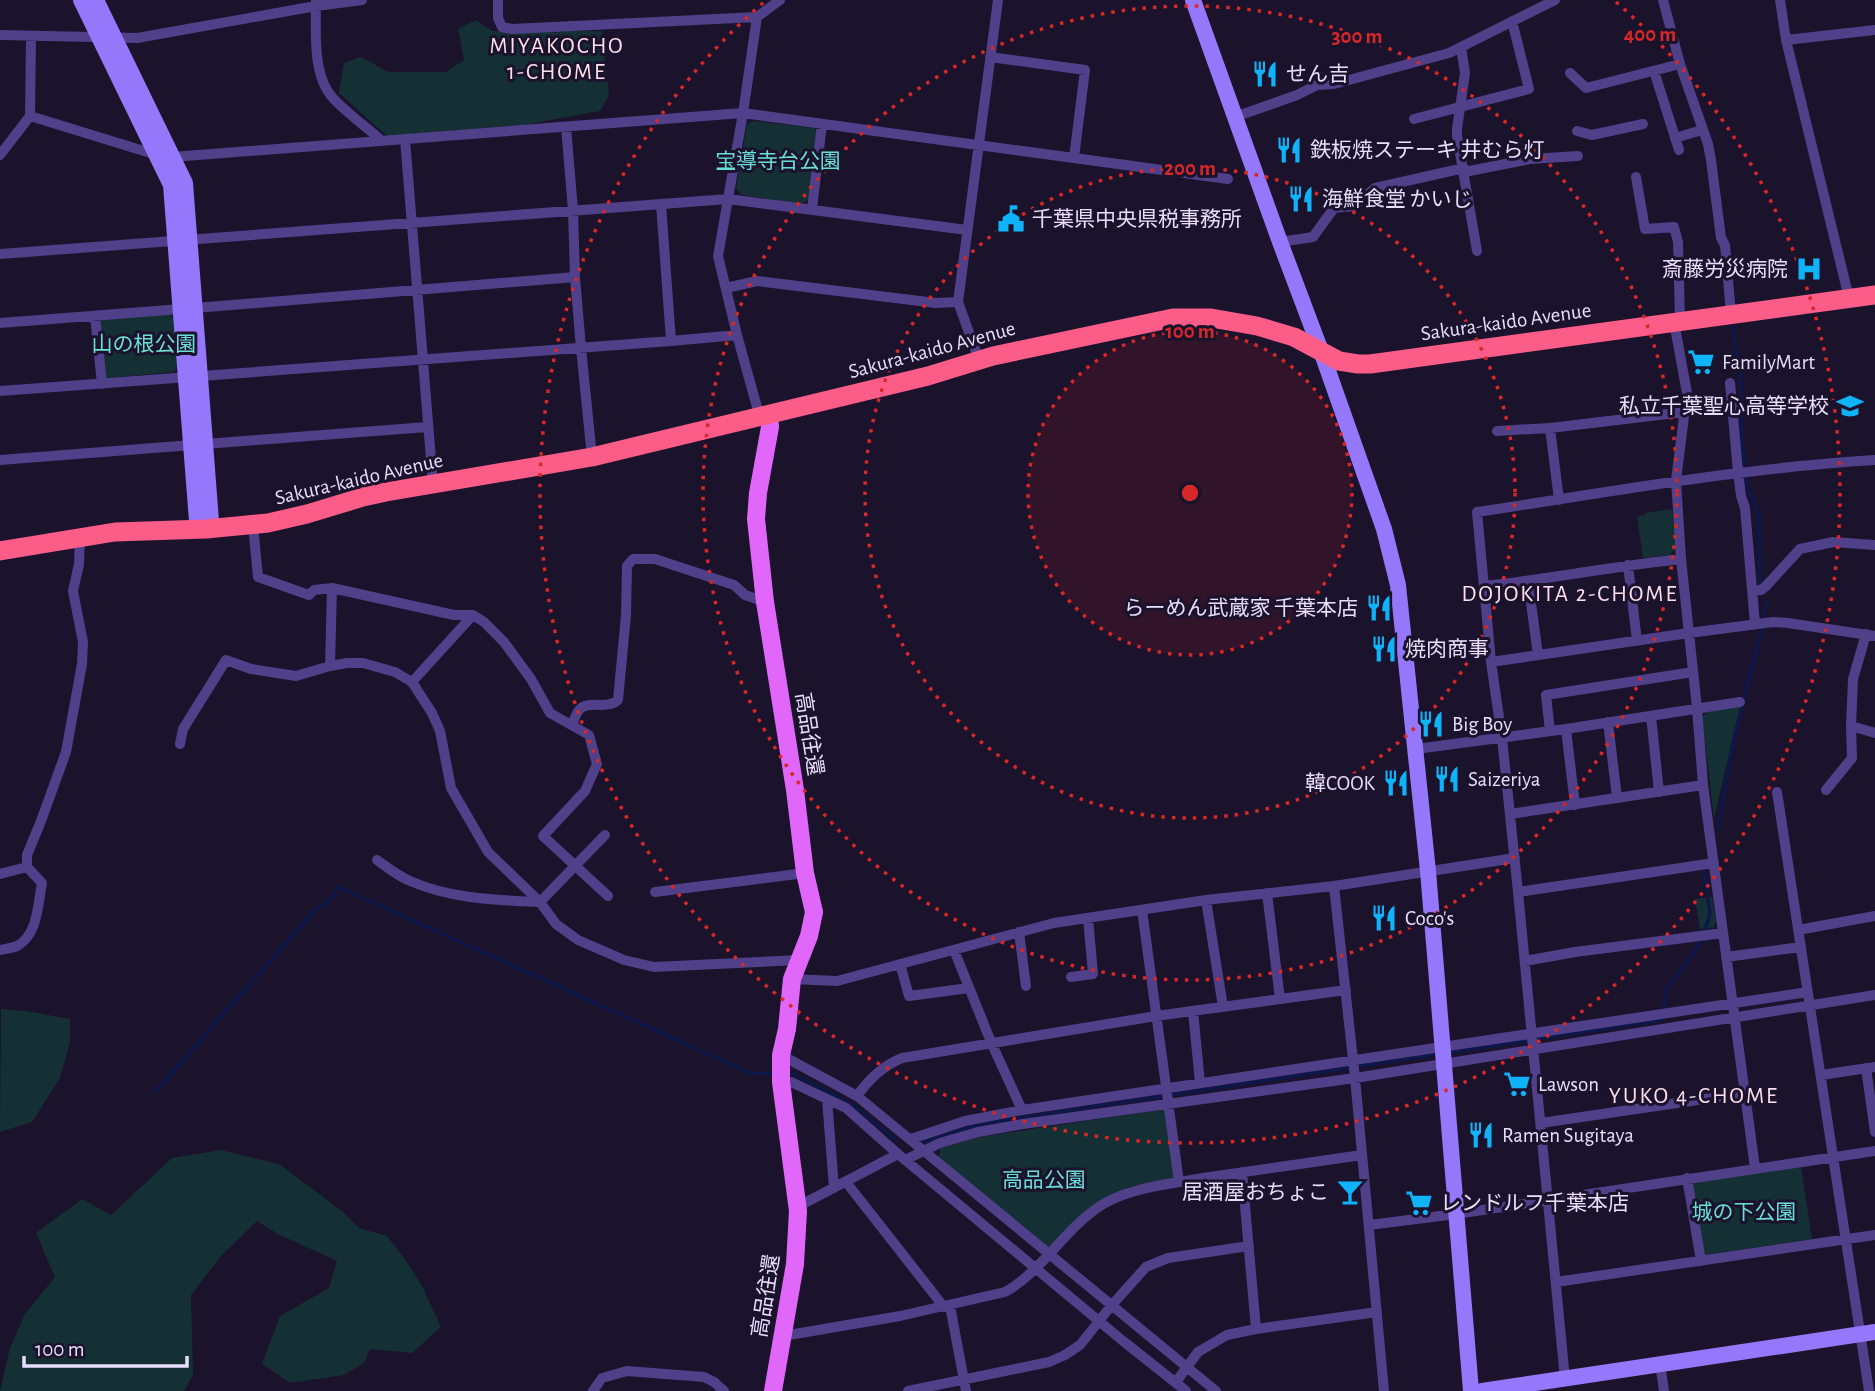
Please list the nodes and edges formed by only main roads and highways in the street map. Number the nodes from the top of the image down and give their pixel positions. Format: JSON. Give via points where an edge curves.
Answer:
{"nodes":[{"id":1,"x":1875,"y":295,"type":"edge"},
{"id":2,"x":762,"y":413,"type":"junction"},
{"id":3,"x":0,"y":551,"type":"edge"},
{"id":4,"x":773,"y":1391,"type":"edge"}],
"edges":[{"from":1,"to":2,"type":"highway","name":"Sakura-kaido Avenue","via":[[1370,364],[1339,361],[1270,329],[1184,316]]},
{"from":2,"to":3,"type":"highway","name":"Sakura-kaido Avenue","via":[[592,457],[363,497],[286,520],[115,532]]},
{"from":2,"to":4,"type":"main road","name":"高品往還","via":[[770,427],[756,508],[765,601],[814,912],[792,979],[781,1055],[797,1207],[796,1264]]}]}
